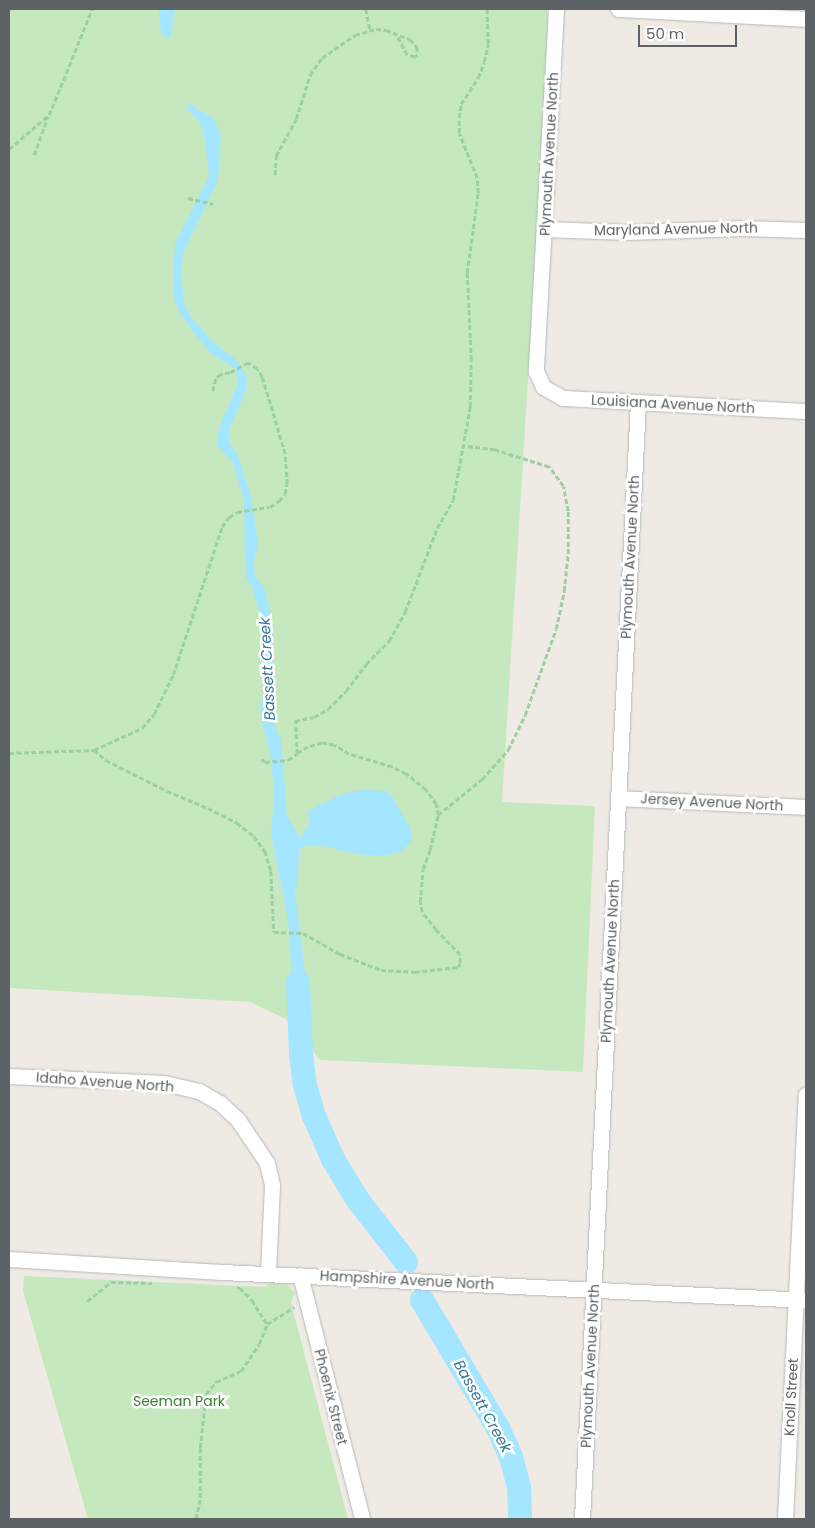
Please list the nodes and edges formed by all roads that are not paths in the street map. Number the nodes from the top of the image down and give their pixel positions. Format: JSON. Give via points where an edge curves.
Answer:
{"nodes":[{"id":1,"x":556,"y":9,"type":"edge"},
{"id":2,"x":618,"y":9,"type":"edge"},
{"id":3,"x":806,"y":19,"type":"edge"},
{"id":4,"x":545,"y":229,"type":"junction"},
{"id":5,"x":806,"y":230,"type":"edge"},
{"id":6,"x":543,"y":387,"type":"joint"},
{"id":7,"x":638,"y":404,"type":"junction"},
{"id":8,"x":806,"y":411,"type":"edge"},
{"id":9,"x":618,"y":798,"type":"junction"},
{"id":10,"x":806,"y":806,"type":"edge"},
{"id":11,"x":9,"y":1076,"type":"edge"},
{"id":12,"x":806,"y":1094,"type":"edge"},
{"id":13,"x":9,"y":1259,"type":"edge"},
{"id":14,"x":268,"y":1274,"type":"junction"},
{"id":15,"x":300,"y":1275,"type":"junction"},
{"id":16,"x":594,"y":1289,"type":"junction"},
{"id":17,"x":801,"y":1300,"type":"edge"},
{"id":18,"x":362,"y":1519,"type":"edge"},
{"id":19,"x":582,"y":1519,"type":"edge"},
{"id":20,"x":785,"y":1519,"type":"edge"}],
"edges":[{"from":1,"to":4,"type":"street","name":"Plymouth Avenue North"},
{"from":2,"to":3,"type":"street"},
{"from":4,"to":5,"type":"street","name":"Maryland Avenue North","via":[[627,232],[744,228]]},
{"from":4,"to":6,"type":"street","name":"Plymouth Avenue North","via":[[536,371]]},
{"from":6,"to":7,"type":"street","name":"Louisiana Avenue North","via":[[563,398]]},
{"from":7,"to":8,"type":"street","name":"Louisiana Avenue North"},
{"from":7,"to":9,"type":"street","name":"Plymouth Avenue North"},
{"from":9,"to":10,"type":"street","name":"Jersey Avenue North"},
{"from":9,"to":16,"type":"street","name":"Plymouth Avenue North"},
{"from":11,"to":14,"type":"street","name":"Idaho Avenue North","via":[[164,1083],[199,1091],[220,1103],[238,1120],[267,1163],[272,1185]]},
{"from":12,"to":17,"type":"street","name":"Knoll Street"},
{"from":13,"to":14,"type":"street","name":"Hampshire Avenue North"},
{"from":14,"to":15,"type":"street","name":"Hampshire Avenue North"},
{"from":15,"to":16,"type":"street","name":"Hampshire Avenue North"},
{"from":15,"to":18,"type":"street","name":"Phoenix Street"},
{"from":16,"to":17,"type":"street","name":"Hampshire Avenue North"},
{"from":16,"to":19,"type":"street","name":"Plymouth Avenue North"},
{"from":17,"to":20,"type":"street","name":"Knoll Street"}]}
